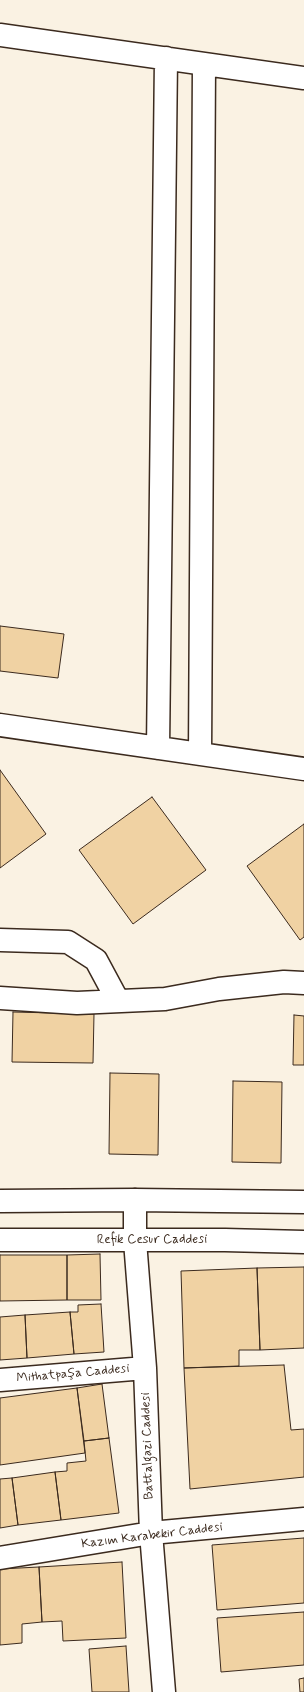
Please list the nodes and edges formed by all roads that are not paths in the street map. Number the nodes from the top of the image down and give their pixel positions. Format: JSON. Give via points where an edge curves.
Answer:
{"nodes":[{"id":1,"x":0,"y":35,"type":"edge"},
{"id":2,"x":166,"y":58,"type":"junction"},
{"id":3,"x":204,"y":64,"type":"junction"},
{"id":4,"x":304,"y":78,"type":"edge"},
{"id":5,"x":0,"y":725,"type":"edge"},
{"id":6,"x":158,"y":748,"type":"junction"},
{"id":7,"x":200,"y":754,"type":"junction"},
{"id":8,"x":304,"y":769,"type":"edge"},
{"id":9,"x":0,"y":940,"type":"edge"},
{"id":10,"x":304,"y":982,"type":"edge"},
{"id":11,"x":0,"y":998,"type":"edge"},
{"id":12,"x":118,"y":1001,"type":"junction"},
{"id":13,"x":135,"y":1200,"type":"junction"},
{"id":14,"x":0,"y":1201,"type":"edge"},
{"id":15,"x":304,"y":1202,"type":"edge"},
{"id":16,"x":0,"y":1240,"type":"edge"},
{"id":17,"x":135,"y":1240,"type":"junction"},
{"id":18,"x":304,"y":1242,"type":"edge"},
{"id":19,"x":145,"y":1368,"type":"junction"},
{"id":20,"x":0,"y":1380,"type":"edge"},
{"id":21,"x":304,"y":1519,"type":"edge"},
{"id":22,"x":152,"y":1533,"type":"junction"},
{"id":23,"x":0,"y":1558,"type":"edge"},
{"id":24,"x":164,"y":1692,"type":"edge"}],
"edges":[{"from":1,"to":2,"type":"street"},
{"from":2,"to":3,"type":"street"},
{"from":2,"to":6,"type":"street"},
{"from":3,"to":4,"type":"street"},
{"from":3,"to":7,"type":"street"},
{"from":5,"to":6,"type":"street"},
{"from":6,"to":7,"type":"street"},
{"from":7,"to":8,"type":"street"},
{"from":9,"to":12,"type":"street","via":[[68,942],[96,960]]},
{"from":10,"to":12,"type":"street","via":[[219,989],[165,999]]},
{"from":11,"to":12,"type":"street","via":[[77,1003]]},
{"from":13,"to":14,"type":"street"},
{"from":13,"to":15,"type":"street"},
{"from":13,"to":17,"type":"street","name":"Battalgazi Caddesi"},
{"from":16,"to":17,"type":"street","name":"Refik Cesur Caddesi"},
{"from":17,"to":18,"type":"street","name":"Refik Cesur Caddesi"},
{"from":17,"to":19,"type":"street","name":"Battalgazi Caddesi"},
{"from":19,"to":20,"type":"street","name":"Mithatpaşa Caddesi"},
{"from":19,"to":22,"type":"street","name":"Battalgazi Caddesi"},
{"from":21,"to":22,"type":"street","name":"Kazım Karabekir Caddesi"},
{"from":22,"to":23,"type":"street","name":"Kazım Karabekir Caddesi"},
{"from":22,"to":24,"type":"street","name":"Battalgazi Caddesi"}]}
